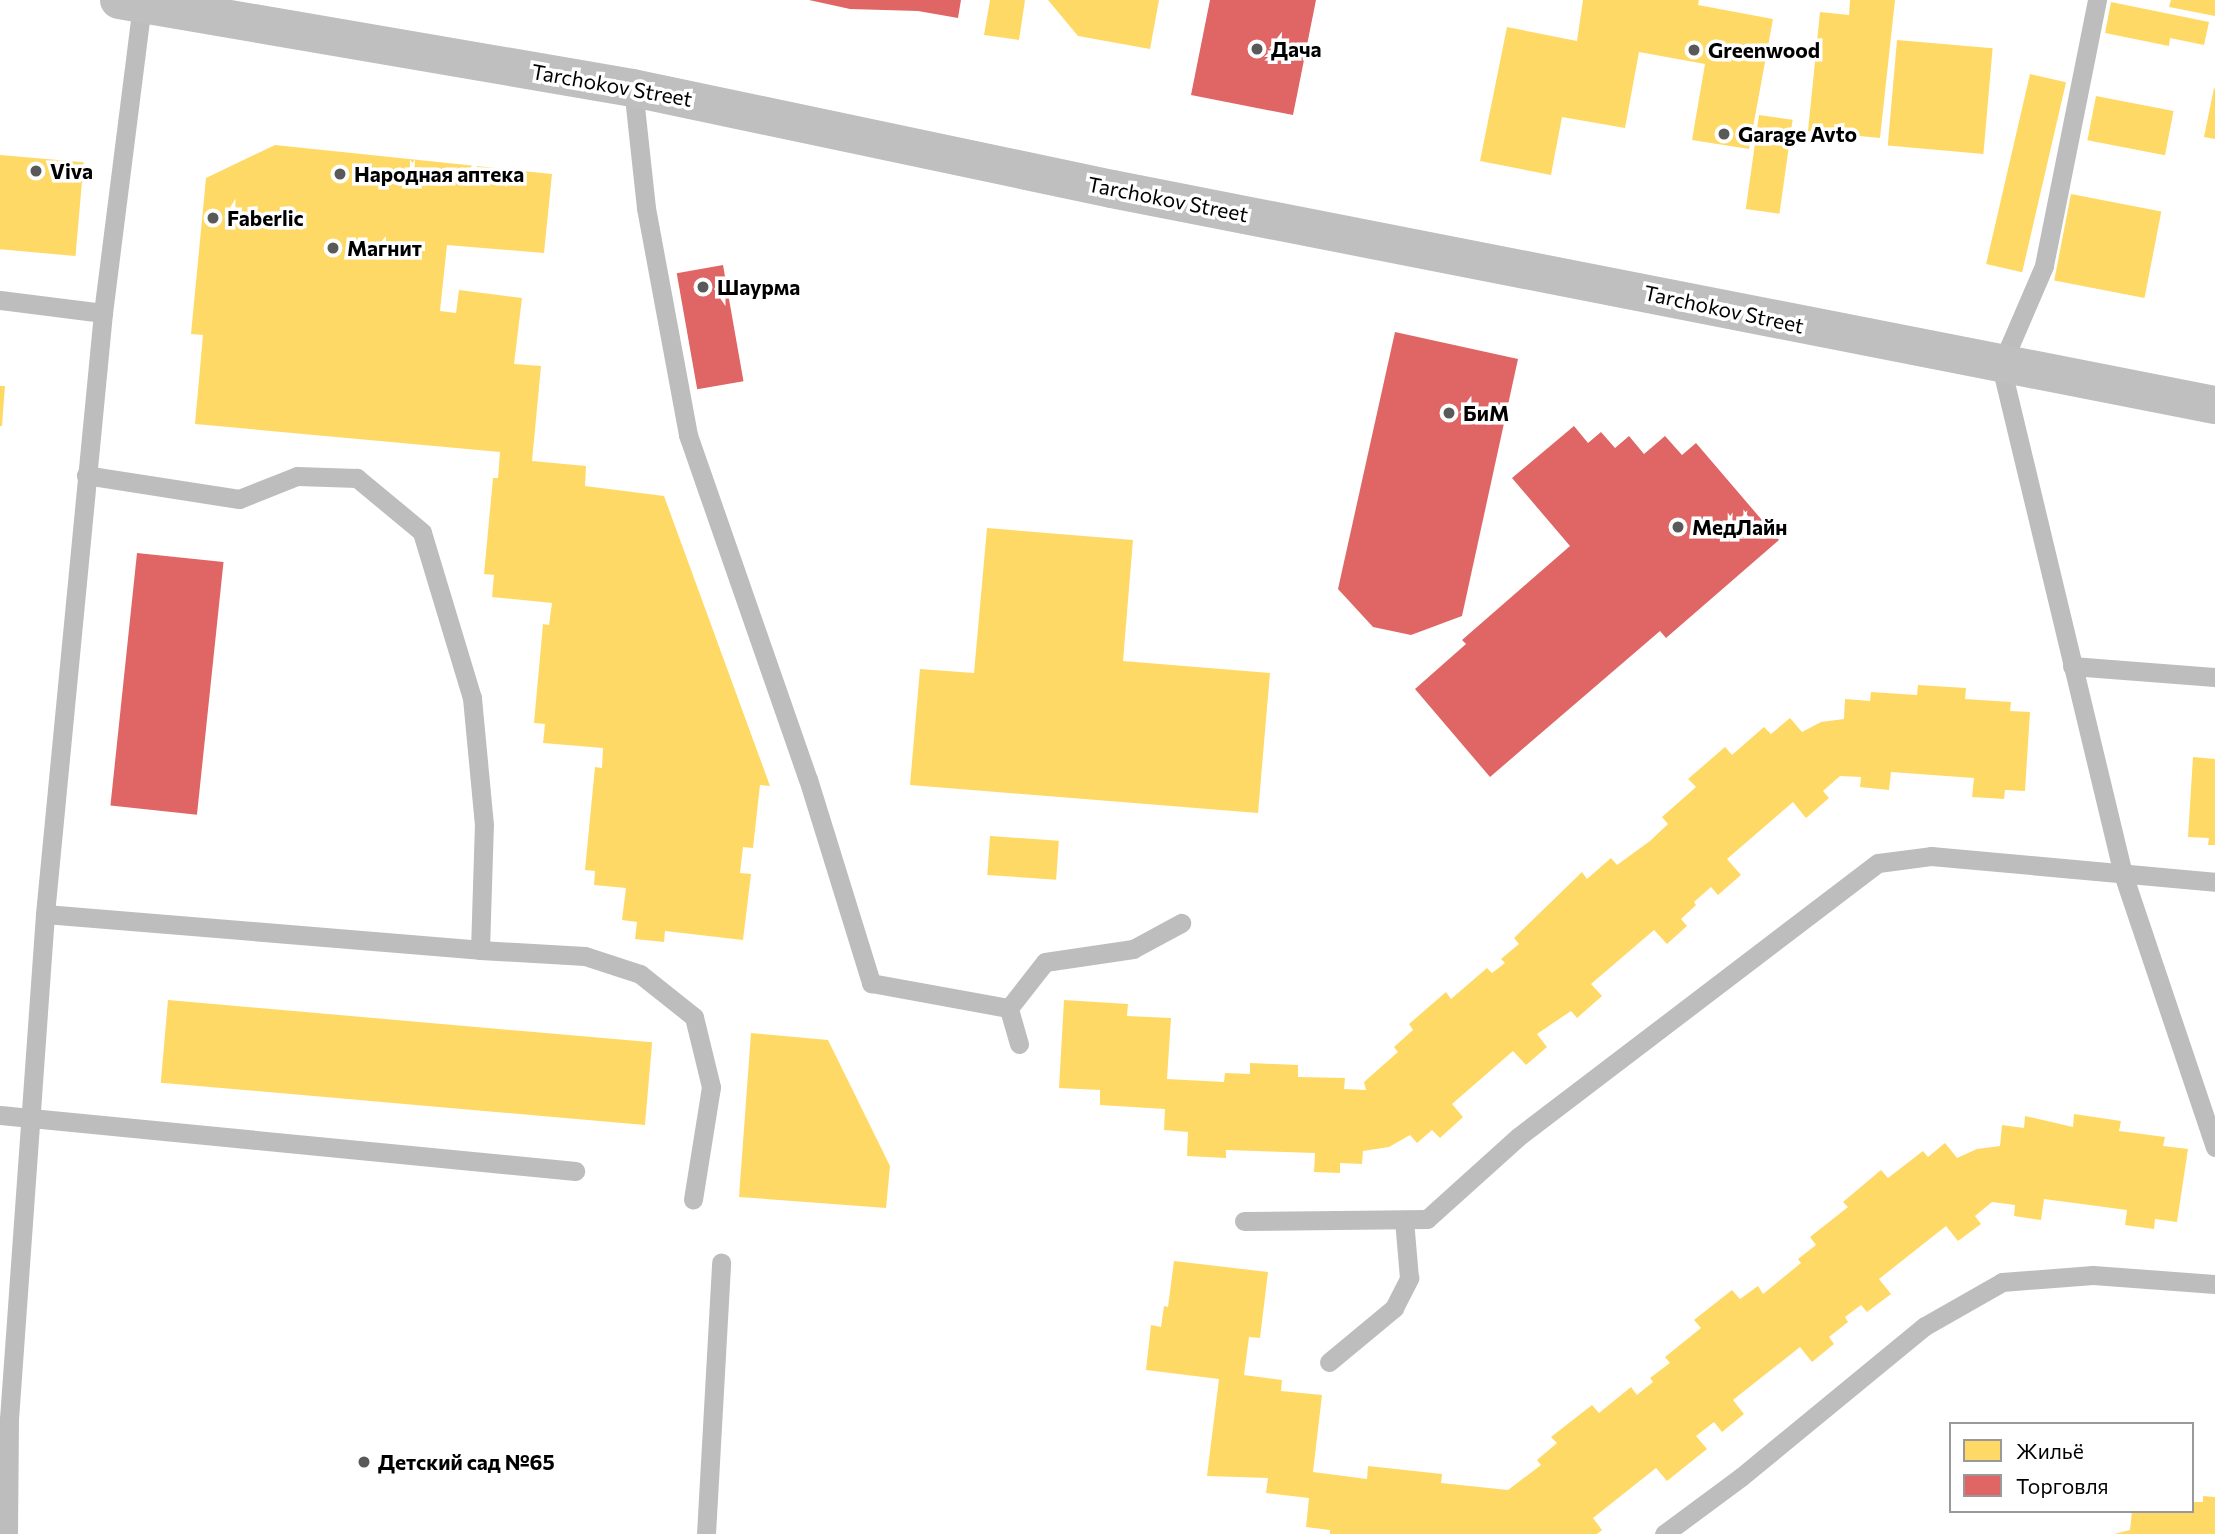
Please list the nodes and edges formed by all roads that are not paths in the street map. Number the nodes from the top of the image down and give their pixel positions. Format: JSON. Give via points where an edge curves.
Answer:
{"nodes":[{"id":1,"x":2097,"y":0,"type":"edge"},
{"id":2,"x":130,"y":2,"type":"edge"},
{"id":3,"x":633,"y":88,"type":"junction"},
{"id":4,"x":0,"y":300,"type":"edge"},
{"id":5,"x":103,"y":313,"type":"junction"},
{"id":6,"x":2001,"y":366,"type":"junction"},
{"id":7,"x":2215,"y":405,"type":"edge"},
{"id":8,"x":86,"y":475,"type":"junction"},
{"id":9,"x":2072,"y":666,"type":"junction"},
{"id":10,"x":2215,"y":677,"type":"edge"},
{"id":11,"x":2123,"y":874,"type":"junction"},
{"id":12,"x":2215,"y":882,"type":"edge"},
{"id":13,"x":45,"y":914,"type":"junction"},
{"id":14,"x":1181,"y":923,"type":"dead end"},
{"id":15,"x":480,"y":950,"type":"junction"},
{"id":16,"x":1009,"y":1008,"type":"junction"},
{"id":17,"x":1019,"y":1044,"type":"dead end"},
{"id":18,"x":0,"y":1115,"type":"edge"},
{"id":19,"x":29,"y":1117,"type":"junction"},
{"id":20,"x":2215,"y":1147,"type":"edge"},
{"id":21,"x":575,"y":1171,"type":"dead end"},
{"id":22,"x":693,"y":1200,"type":"dead end"},
{"id":23,"x":1404,"y":1220,"type":"junction"},
{"id":24,"x":1244,"y":1221,"type":"dead end"},
{"id":25,"x":721,"y":1262,"type":"dead end"},
{"id":26,"x":2215,"y":1284,"type":"edge"},
{"id":27,"x":1329,"y":1362,"type":"dead end"},
{"id":28,"x":5,"y":1419,"type":"edge"},
{"id":29,"x":8,"y":1534,"type":"edge"},
{"id":30,"x":706,"y":1534,"type":"edge"},
{"id":31,"x":1664,"y":1534,"type":"edge"}],
"edges":[{"from":1,"to":6,"type":"lane","via":[[2044,266]]},
{"from":2,"to":3,"type":"main road","name":"Tarchokov Street"},
{"from":2,"to":5,"type":"lane"},
{"from":3,"to":6,"type":"main road","name":"Tarchokov Street"},
{"from":3,"to":16,"type":"lane","via":[[646,208],[688,435],[808,779],[871,983]]},
{"from":4,"to":5,"type":"lane"},
{"from":5,"to":8,"type":"lane"},
{"from":6,"to":7,"type":"main road","name":"Tarchokov Street"},
{"from":6,"to":9,"type":"lane"},
{"from":8,"to":13,"type":"lane"},
{"from":8,"to":15,"type":"lane","via":[[239,499],[297,476],[357,478],[422,531],[472,698],[484,825]]},
{"from":9,"to":10,"type":"lane"},
{"from":9,"to":11,"type":"lane"},
{"from":11,"to":12,"type":"lane"},
{"from":11,"to":20,"type":"lane"},
{"from":11,"to":23,"type":"lane","via":[[1931,856],[1878,863],[1518,1137],[1427,1219]]},
{"from":13,"to":15,"type":"lane"},
{"from":13,"to":19,"type":"lane"},
{"from":14,"to":16,"type":"lane","via":[[1133,949],[1045,962]]},
{"from":15,"to":22,"type":"lane","via":[[585,956],[640,974],[694,1017],[711,1087]]},
{"from":16,"to":17,"type":"lane"},
{"from":18,"to":19,"type":"lane"},
{"from":19,"to":21,"type":"lane"},
{"from":19,"to":28,"type":"lane"},
{"from":23,"to":24,"type":"lane"},
{"from":23,"to":27,"type":"lane","via":[[1409,1278],[1394,1308]]},
{"from":25,"to":30,"type":"lane"},
{"from":26,"to":31,"type":"lane","via":[[2094,1275],[2002,1282],[1925,1326]]},
{"from":28,"to":29,"type":"lane"}]}
